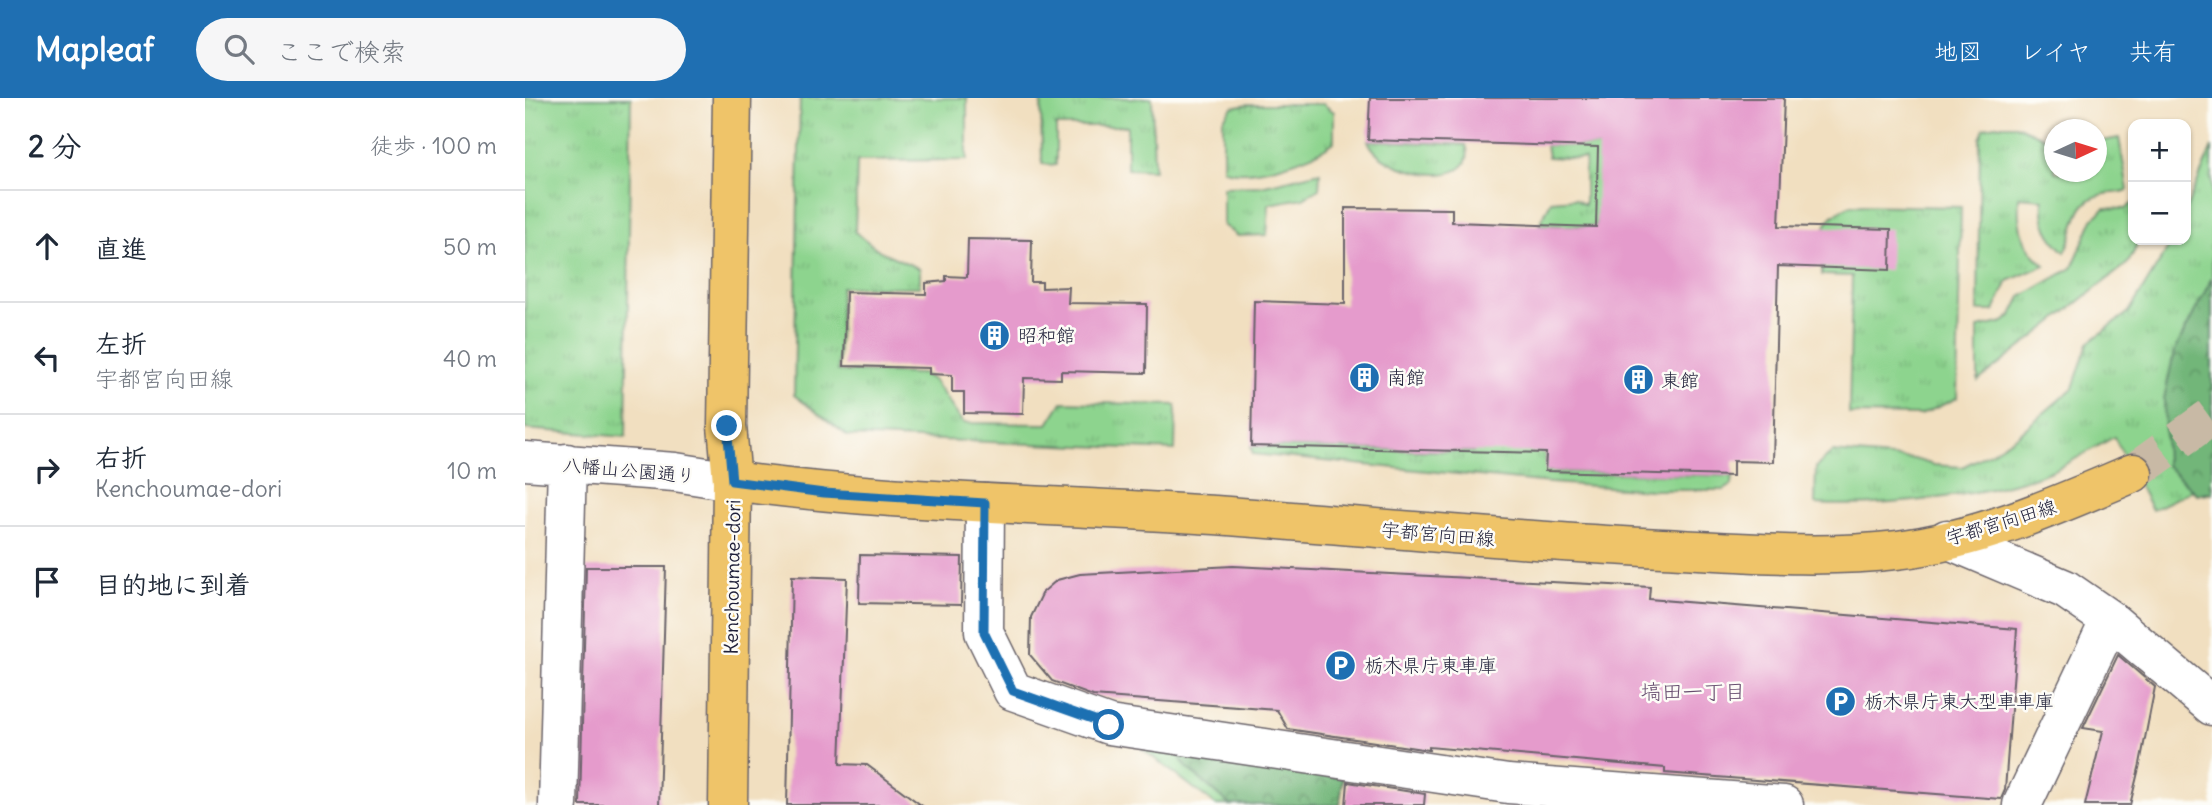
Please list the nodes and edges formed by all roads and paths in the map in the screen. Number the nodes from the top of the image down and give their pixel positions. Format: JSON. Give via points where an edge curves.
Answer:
{"nodes":[{"id":1,"x":732,"y":98,"type":"edge"},
{"id":2,"x":525,"y":461,"type":"edge"},
{"id":3,"x":567,"y":463,"type":"junction"},
{"id":4,"x":2133,"y":473,"type":"tunnel mouth"},
{"id":5,"x":732,"y":481,"type":"junction"},
{"id":6,"x":985,"y":503,"type":"junction"},
{"id":7,"x":1947,"y":539,"type":"junction"},
{"id":8,"x":2110,"y":620,"type":"junction"},
{"id":9,"x":2212,"y":706,"type":"edge"},
{"id":10,"x":558,"y":805,"type":"edge"},
{"id":11,"x":728,"y":805,"type":"edge"},
{"id":12,"x":1784,"y":805,"type":"edge"},
{"id":13,"x":2022,"y":805,"type":"edge"}],
"edges":[{"from":1,"to":5,"type":"main road","name":"Kenchoumae-dori","via":[[727,426]]},
{"from":2,"to":3,"type":"street","name":"八幡山公園通り"},
{"from":3,"to":5,"type":"street","name":"八幡山公園通り"},
{"from":3,"to":10,"type":"street"},
{"from":4,"to":7,"type":"main road","name":"宇都宮向田線","via":[[2025,519]]},
{"from":5,"to":6,"type":"main road","name":"宇都宮向田線","via":[[824,493]]},
{"from":5,"to":11,"type":"main road","name":"Kenchoumae-dori"},
{"from":6,"to":7,"type":"main road","name":"宇都宮向田線","via":[[1214,515],[1515,541],[1793,555],[1898,550]]},
{"from":6,"to":12,"type":"street","via":[[984,632],[1013,691],[1109,725],[1508,784]]},
{"from":7,"to":8,"type":"street","via":[[2065,589]]},
{"from":8,"to":9,"type":"street"},
{"from":8,"to":13,"type":"street"}]}
